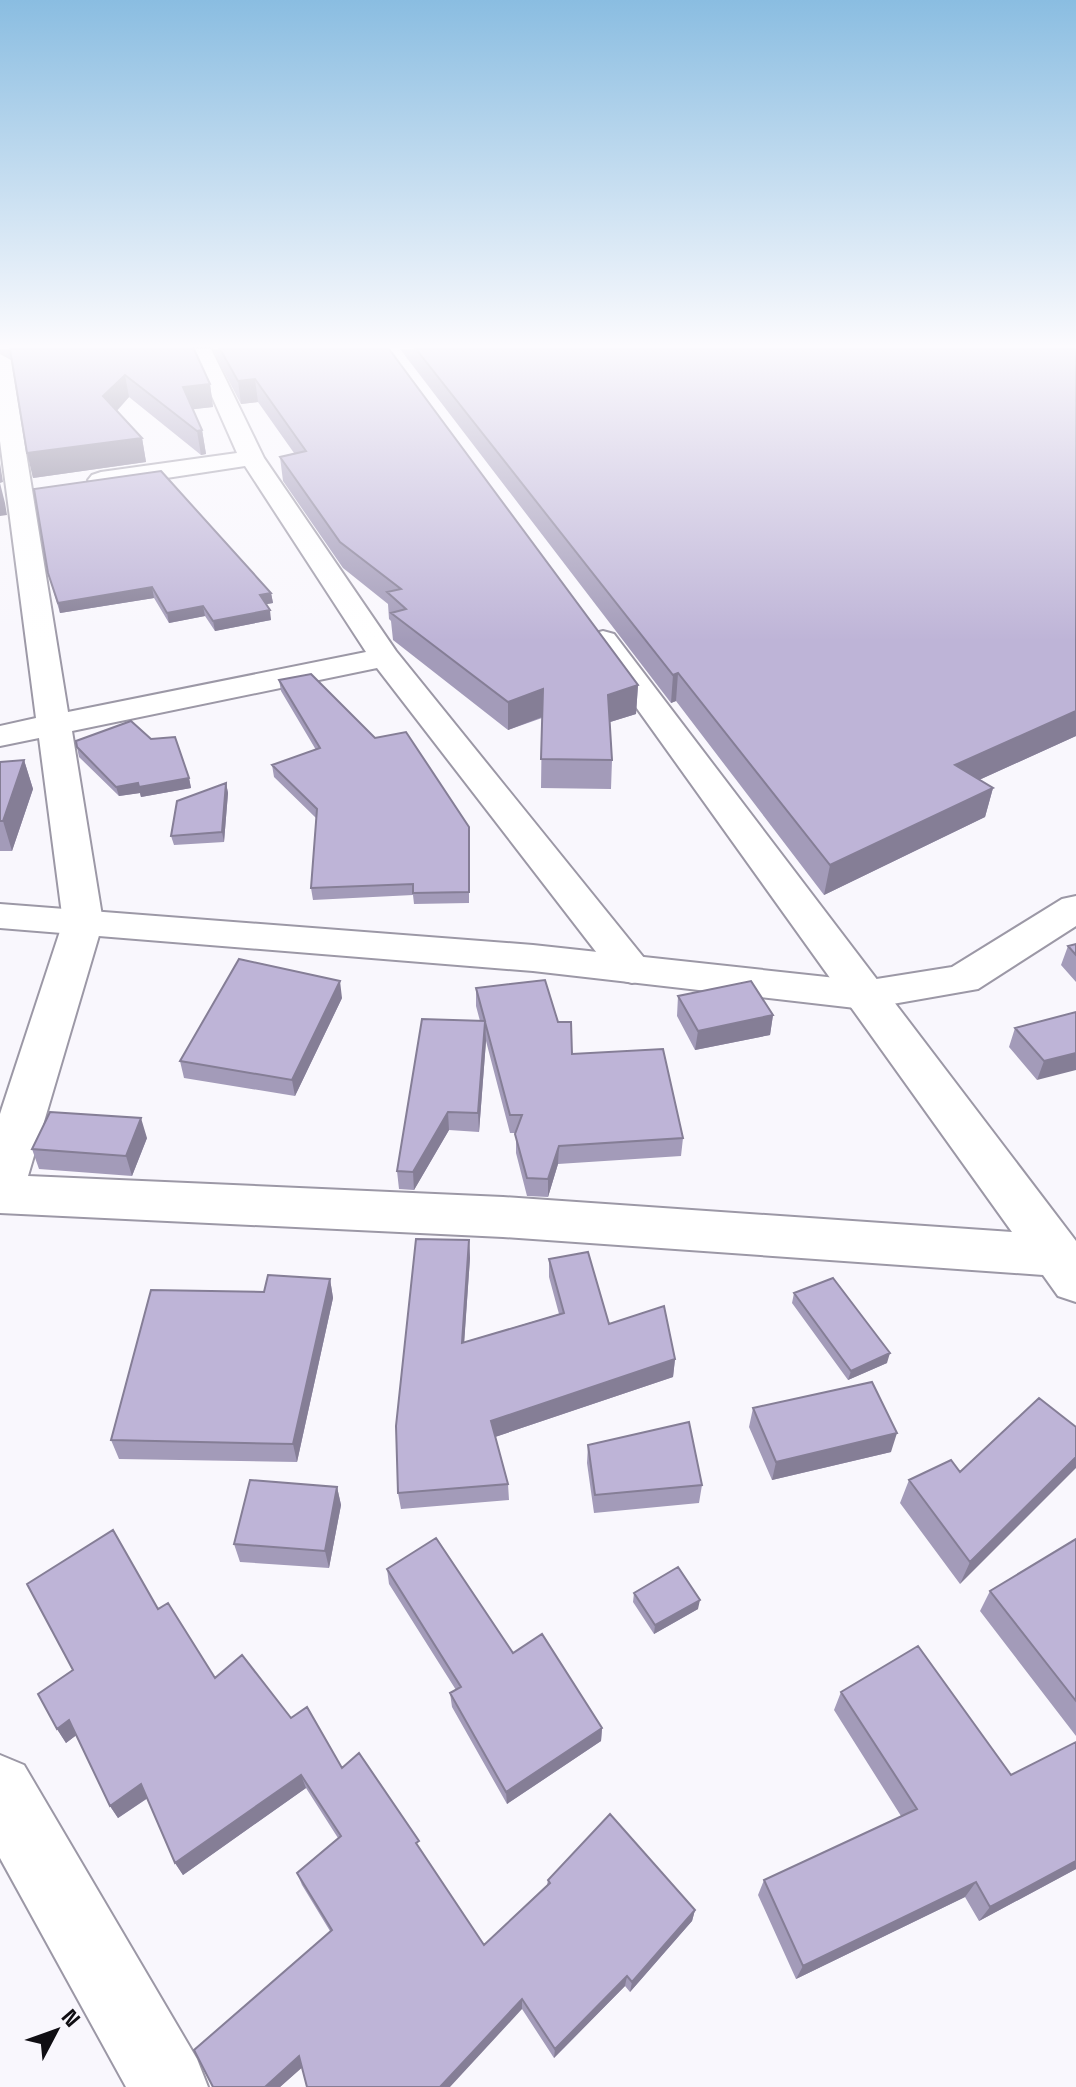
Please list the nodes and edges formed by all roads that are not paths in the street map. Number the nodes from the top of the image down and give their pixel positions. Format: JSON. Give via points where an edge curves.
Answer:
{"nodes":[{"id":1,"x":7,"y":446,"type":"edge"},
{"id":2,"x":247,"y":446,"type":"edge"},
{"id":3,"x":252,"y":458,"type":"junction"},
{"id":4,"x":82,"y":483,"type":"edge"},
{"id":5,"x":51,"y":487,"type":"edge"},
{"id":6,"x":10,"y":492,"type":"edge"},
{"id":7,"x":584,"y":615,"type":"edge"},
{"id":8,"x":385,"y":657,"type":"junction"},
{"id":9,"x":54,"y":726,"type":"junction"},
{"id":10,"x":0,"y":736,"type":"edge"},
{"id":11,"x":1076,"y":908,"type":"edge"},
{"id":12,"x":0,"y":916,"type":"edge"},
{"id":13,"x":83,"y":922,"type":"junction"},
{"id":14,"x":632,"y":969,"type":"junction"},
{"id":15,"x":864,"y":995,"type":"junction"},
{"id":16,"x":0,"y":1192,"type":"edge"},
{"id":17,"x":1067,"y":1269,"type":"edge"},
{"id":18,"x":0,"y":1789,"type":"edge"},
{"id":19,"x":169,"y":2087,"type":"edge"}],
"edges":[{"from":1,"to":6,"type":"street"},
{"from":2,"to":3,"type":"street"},
{"from":3,"to":4,"type":"street"},
{"from":3,"to":8,"type":"street"},
{"from":5,"to":6,"type":"street"},
{"from":6,"to":9,"type":"street"},
{"from":7,"to":15,"type":"street"},
{"from":8,"to":9,"type":"street"},
{"from":8,"to":14,"type":"street"},
{"from":9,"to":10,"type":"street"},
{"from":9,"to":13,"type":"street"},
{"from":11,"to":15,"type":"street","via":[[963,979]]},
{"from":12,"to":13,"type":"street"},
{"from":13,"to":14,"type":"street"},
{"from":13,"to":16,"type":"street"},
{"from":14,"to":15,"type":"street"},
{"from":15,"to":17,"type":"street"},
{"from":16,"to":17,"type":"street","via":[[503,1217]]},
{"from":18,"to":19,"type":"street"}]}
